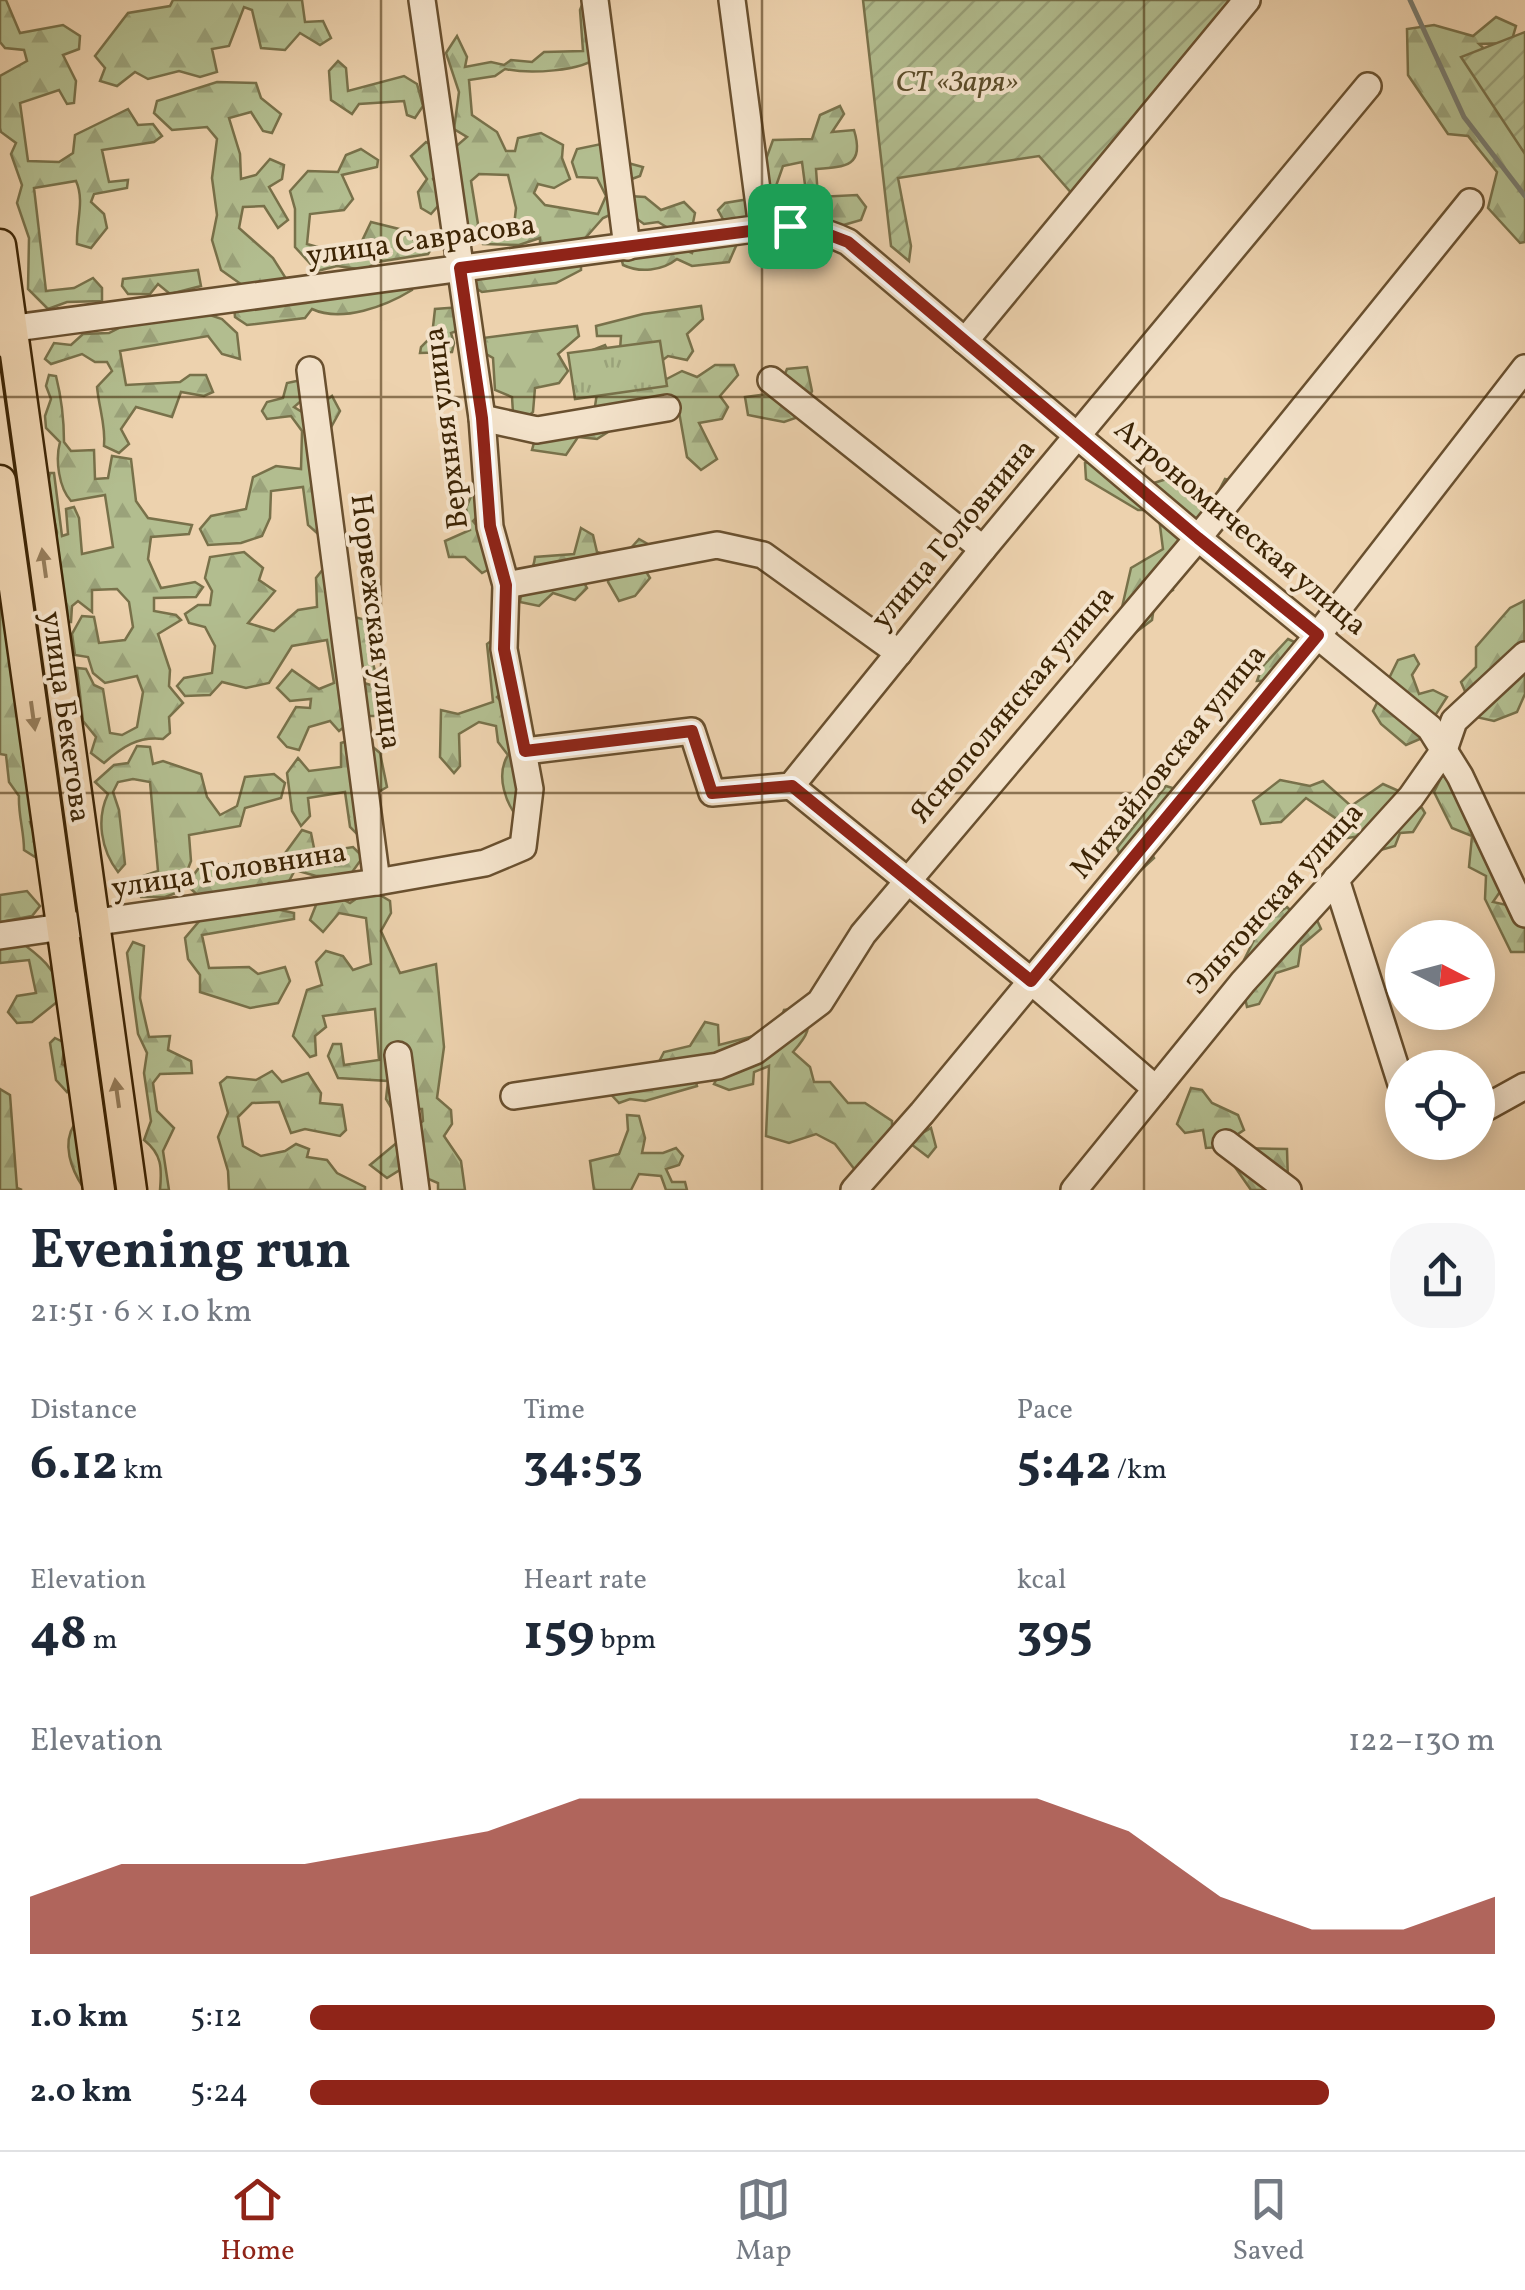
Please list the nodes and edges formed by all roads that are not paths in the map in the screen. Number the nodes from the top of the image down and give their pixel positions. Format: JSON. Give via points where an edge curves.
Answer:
{"nodes":[{"id":1,"x":422,"y":0,"type":"edge"},
{"id":2,"x":595,"y":0,"type":"edge"},
{"id":3,"x":732,"y":0,"type":"edge"},
{"id":4,"x":1247,"y":0,"type":"edge"},
{"id":5,"x":1368,"y":86,"type":"dead end"},
{"id":6,"x":1470,"y":202,"type":"dead end"},
{"id":7,"x":762,"y":228,"type":"junction"},
{"id":8,"x":848,"y":242,"type":"joint"},
{"id":9,"x":0,"y":245,"type":"edge"},
{"id":10,"x":626,"y":247,"type":"junction"},
{"id":11,"x":460,"y":268,"type":"junction"},
{"id":12,"x":6,"y":330,"type":"edge"},
{"id":13,"x":965,"y":341,"type":"junction"},
{"id":14,"x":1525,"y":368,"type":"edge"},
{"id":15,"x":310,"y":370,"type":"dead end"},
{"id":16,"x":771,"y":380,"type":"dead end"},
{"id":17,"x":667,"y":408,"type":"dead end"},
{"id":18,"x":482,"y":418,"type":"junction"},
{"id":19,"x":1079,"y":436,"type":"junction"},
{"id":20,"x":0,"y":481,"type":"edge"},
{"id":21,"x":1198,"y":538,"type":"junction"},
{"id":22,"x":983,"y":548,"type":"junction"},
{"id":23,"x":506,"y":585,"type":"junction"},
{"id":24,"x":1318,"y":635,"type":"junction"},
{"id":25,"x":899,"y":653,"type":"junction"},
{"id":26,"x":1525,"y":654,"type":"edge"},
{"id":27,"x":1444,"y":750,"type":"junction"},
{"id":28,"x":525,"y":751,"type":"junction"},
{"id":29,"x":792,"y":786,"type":"junction"},
{"id":30,"x":523,"y":847,"type":"joint"},
{"id":31,"x":908,"y":879,"type":"junction"},
{"id":32,"x":1336,"y":879,"type":"junction"},
{"id":33,"x":376,"y":882,"type":"junction"},
{"id":34,"x":1525,"y":914,"type":"edge"},
{"id":35,"x":94,"y":924,"type":"junction"},
{"id":36,"x":62,"y":928,"type":"junction"},
{"id":37,"x":0,"y":936,"type":"edge"},
{"id":38,"x":1031,"y":981,"type":"junction"},
{"id":39,"x":1390,"y":1050,"type":"edge"},
{"id":40,"x":398,"y":1055,"type":"dead end"},
{"id":41,"x":1525,"y":1086,"type":"edge"},
{"id":42,"x":1156,"y":1089,"type":"junction"},
{"id":43,"x":514,"y":1096,"type":"dead end"},
{"id":44,"x":1495,"y":1103,"type":"edge"},
{"id":45,"x":1226,"y":1143,"type":"dead end"},
{"id":46,"x":99,"y":1190,"type":"edge"},
{"id":47,"x":130,"y":1190,"type":"edge"},
{"id":48,"x":416,"y":1190,"type":"edge"},
{"id":49,"x":854,"y":1190,"type":"edge"},
{"id":50,"x":1074,"y":1190,"type":"edge"},
{"id":51,"x":1288,"y":1190,"type":"edge"}],
"edges":[{"from":1,"to":11,"type":"street","name":"Верхняя улица"},
{"from":2,"to":10,"type":"street"},
{"from":3,"to":7,"type":"street"},
{"from":4,"to":13,"type":"street"},
{"from":5,"to":19,"type":"street","name":"улица Головнина"},
{"from":6,"to":21,"type":"street","name":"Яснополянская улица"},
{"from":7,"to":8,"type":"street","name":"улица Саврасова","via":[[814,229]]},
{"from":7,"to":10,"type":"street","name":"улица Саврасова"},
{"from":8,"to":13,"type":"street","name":"Агрономическая улица"},
{"from":9,"to":12,"type":"main road","name":"улица Бекетова"},
{"from":10,"to":11,"type":"street","name":"улица Саврасова"},
{"from":11,"to":12,"type":"street","name":"улица Саврасова"},
{"from":11,"to":18,"type":"street","name":"Верхняя улица"},
{"from":35,"to":12,"type":"main road","name":"улица Бекетова","one_way":true},
{"from":13,"to":19,"type":"street","name":"Агрономическая улица"},
{"from":14,"to":24,"type":"street","name":"Михайловская улица"},
{"from":15,"to":33,"type":"street","name":"Норвежская улица"},
{"from":16,"to":22,"type":"street"},
{"from":17,"to":18,"type":"street","via":[[537,430]]},
{"from":18,"to":23,"type":"street","name":"Верхняя улица","via":[[490,526]]},
{"from":19,"to":21,"type":"street","name":"Агрономическая улица"},
{"from":19,"to":22,"type":"street","name":"улица Головнина"},
{"from":20,"to":36,"type":"main road","name":"улица Бекетова","one_way":true},
{"from":21,"to":24,"type":"street","name":"Агрономическая улица"},
{"from":21,"to":31,"type":"street","name":"Яснополянская улица"},
{"from":22,"to":25,"type":"street","name":"улица Головнина"},
{"from":23,"to":25,"type":"street","via":[[716,545],[764,555]]},
{"from":23,"to":28,"type":"street","name":"Верхняя улица","via":[[504,649]]},
{"from":24,"to":27,"type":"street","name":"Агрономическая улица","via":[[1430,728]]},
{"from":24,"to":38,"type":"street","name":"Михайловская улица"},
{"from":25,"to":29,"type":"street","name":"улица Головнина"},
{"from":26,"to":27,"type":"street","name":"Эльтонская улица","via":[[1454,721]]},
{"from":27,"to":32,"type":"street","name":"Эльтонская улица"},
{"from":27,"to":34,"type":"street","name":"Агрономическая улица"},
{"from":28,"to":29,"type":"street","via":[[692,731],[712,793]]},
{"from":28,"to":30,"type":"street","name":"Верхняя улица","via":[[530,789]]},
{"from":29,"to":31,"type":"street"},
{"from":30,"to":33,"type":"street","name":"улица Головнина","via":[[485,863]]},
{"from":31,"to":38,"type":"street"},
{"from":31,"to":43,"type":"street","name":"Яснополянская улица","via":[[820,1002],[755,1052],[718,1066]]},
{"from":32,"to":39,"type":"street"},
{"from":32,"to":42,"type":"street","name":"Эльтонская улица"},
{"from":33,"to":35,"type":"street","name":"улица Головнина"},
{"from":35,"to":36,"type":"street","name":"улица Головнина"},
{"from":47,"to":35,"type":"main road","name":"улица Бекетова","one_way":true},
{"from":36,"to":37,"type":"street","name":"улица Головнина"},
{"from":36,"to":46,"type":"main road","name":"улица Бекетова"},
{"from":38,"to":42,"type":"street"},
{"from":38,"to":49,"type":"street","name":"Михайловская улица"},
{"from":40,"to":48,"type":"street"},
{"from":41,"to":44,"type":"street"},
{"from":42,"to":50,"type":"street","name":"Эльтонская улица"},
{"from":45,"to":51,"type":"street"}]}
